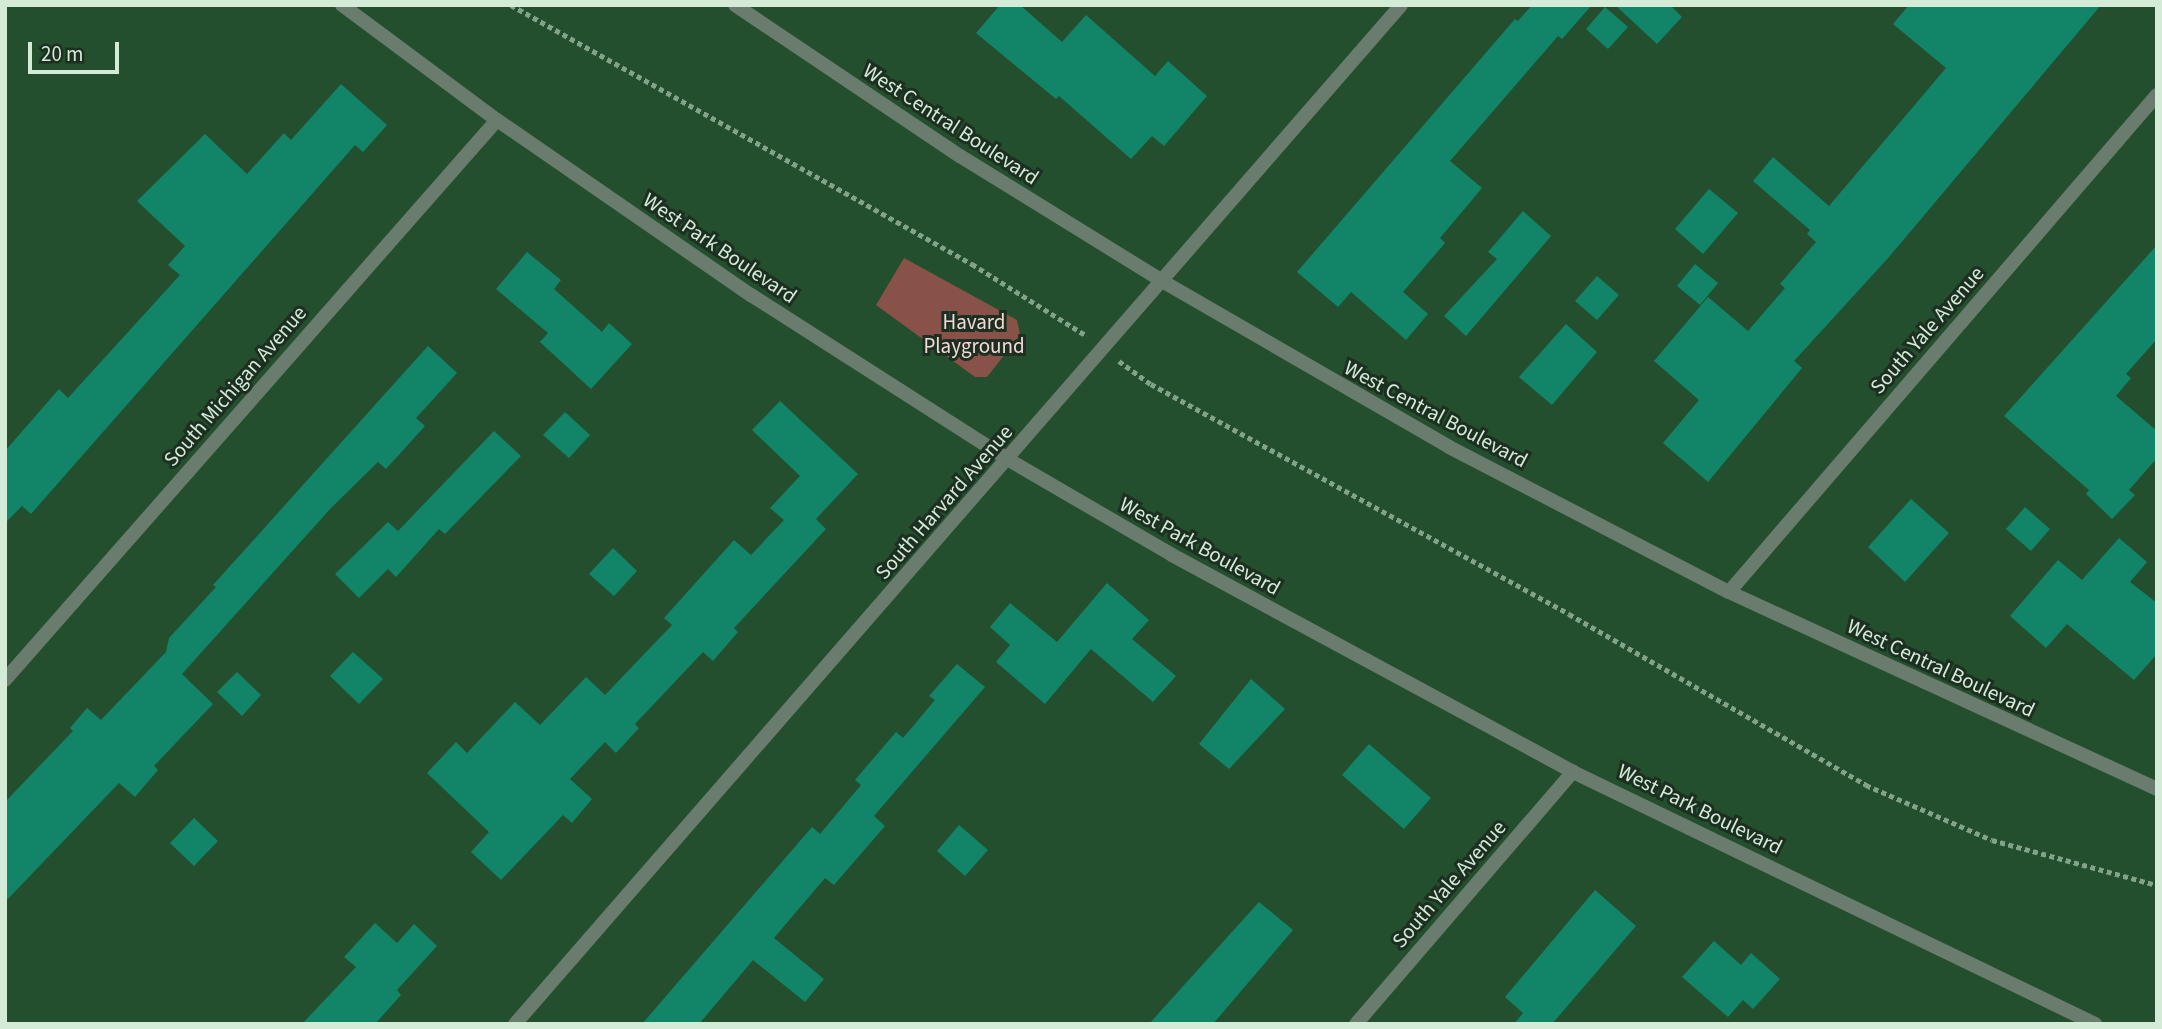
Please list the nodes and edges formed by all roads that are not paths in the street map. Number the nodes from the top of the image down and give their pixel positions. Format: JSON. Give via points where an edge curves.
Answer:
{"nodes":[{"id":1,"x":342,"y":5,"type":"edge"},
{"id":2,"x":735,"y":5,"type":"edge"},
{"id":3,"x":1401,"y":5,"type":"edge"},
{"id":4,"x":2157,"y":95,"type":"edge"},
{"id":5,"x":497,"y":120,"type":"junction"},
{"id":6,"x":1162,"y":281,"type":"junction"},
{"id":7,"x":1009,"y":460,"type":"junction"},
{"id":8,"x":1728,"y":592,"type":"junction"},
{"id":9,"x":5,"y":680,"type":"edge"},
{"id":10,"x":1573,"y":772,"type":"junction"},
{"id":11,"x":2157,"y":789,"type":"edge"},
{"id":12,"x":515,"y":1024,"type":"edge"},
{"id":13,"x":1356,"y":1024,"type":"edge"},
{"id":14,"x":2095,"y":1024,"type":"edge"}],
"edges":[{"from":1,"to":5,"type":"street","name":"West Park Boulevard"},
{"from":2,"to":6,"type":"street","name":"West Central Boulevard","via":[[960,156]]},
{"from":3,"to":6,"type":"street","name":"South Harvard Avenue"},
{"from":4,"to":8,"type":"street","name":"South Yale Avenue"},
{"from":5,"to":7,"type":"street","name":"West Park Boulevard","via":[[751,295]]},
{"from":5,"to":9,"type":"street","name":"South Michigan Avenue"},
{"from":6,"to":7,"type":"street","name":"South Harvard Avenue"},
{"from":6,"to":8,"type":"street","name":"West Central Boulevard","via":[[1449,447]]},
{"from":7,"to":10,"type":"street","name":"West Park Boulevard","via":[[1172,555]]},
{"from":7,"to":12,"type":"street","name":"South Harvard Avenue"},
{"from":8,"to":11,"type":"street","name":"West Central Boulevard"},
{"from":10,"to":13,"type":"street","name":"South Yale Avenue"},
{"from":10,"to":14,"type":"street","name":"West Park Boulevard"}]}
